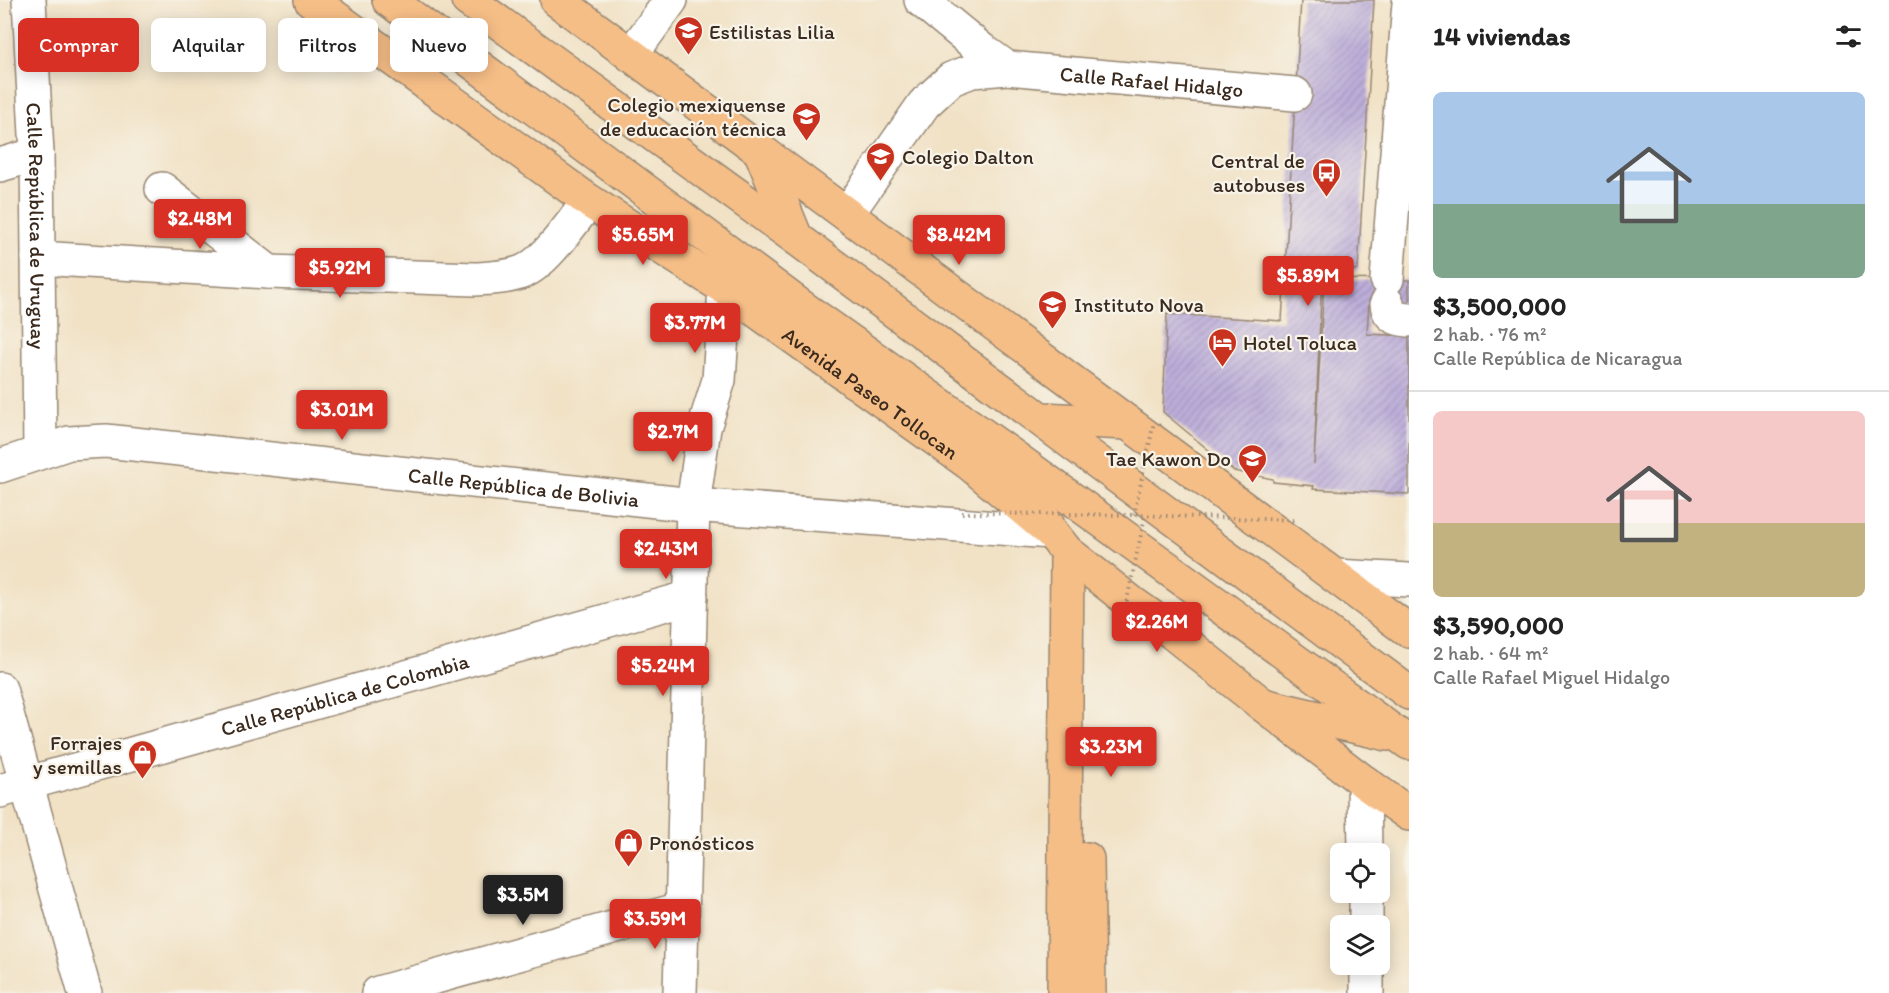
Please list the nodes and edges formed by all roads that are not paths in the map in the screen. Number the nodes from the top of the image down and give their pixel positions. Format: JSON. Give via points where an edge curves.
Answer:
{"nodes":[{"id":1,"x":29,"y":0,"type":"edge"},
{"id":2,"x":311,"y":0,"type":"edge"},
{"id":3,"x":389,"y":0,"type":"edge"},
{"id":4,"x":468,"y":0,"type":"edge"},
{"id":5,"x":557,"y":0,"type":"edge"},
{"id":6,"x":671,"y":0,"type":"edge"},
{"id":7,"x":921,"y":0,"type":"edge"},
{"id":8,"x":1409,"y":3,"type":"edge"},
{"id":9,"x":631,"y":55,"type":"junction"},
{"id":10,"x":1007,"y":68,"type":"junction"},
{"id":11,"x":1295,"y":94,"type":"dead end"},
{"id":12,"x":760,"y":150,"type":"junction"},
{"id":13,"x":37,"y":153,"type":"junction"},
{"id":14,"x":0,"y":165,"type":"edge"},
{"id":15,"x":162,"y":189,"type":"dead end"},
{"id":16,"x":589,"y":201,"type":"junction"},
{"id":17,"x":847,"y":214,"type":"junction"},
{"id":18,"x":796,"y":238,"type":"junction"},
{"id":19,"x":38,"y":258,"type":"junction"},
{"id":20,"x":269,"y":272,"type":"junction"},
{"id":21,"x":725,"y":288,"type":"junction"},
{"id":22,"x":1394,"y":300,"type":"edge"},
{"id":23,"x":803,"y":308,"type":"junction"},
{"id":24,"x":854,"y":381,"type":"junction"},
{"id":25,"x":1041,"y":419,"type":"junction"},
{"id":26,"x":1141,"y":422,"type":"junction"},
{"id":27,"x":40,"y":452,"type":"junction"},
{"id":28,"x":1011,"y":455,"type":"junction"},
{"id":29,"x":0,"y":466,"type":"edge"},
{"id":30,"x":693,"y":505,"type":"junction"},
{"id":31,"x":1067,"y":549,"type":"junction"},
{"id":32,"x":1335,"y":576,"type":"junction"},
{"id":33,"x":1405,"y":576,"type":"edge"},
{"id":34,"x":692,"y":597,"type":"junction"},
{"id":35,"x":1409,"y":631,"type":"edge"},
{"id":36,"x":0,"y":689,"type":"edge"},
{"id":37,"x":1409,"y":693,"type":"edge"},
{"id":38,"x":1263,"y":705,"type":"junction"},
{"id":39,"x":1406,"y":741,"type":"edge"},
{"id":40,"x":1364,"y":782,"type":"junction"},
{"id":41,"x":13,"y":787,"type":"edge"},
{"id":42,"x":1409,"y":814,"type":"edge"},
{"id":43,"x":1365,"y":843,"type":"edge"},
{"id":44,"x":681,"y":909,"type":"junction"},
{"id":45,"x":1367,"y":975,"type":"edge"},
{"id":46,"x":85,"y":993,"type":"edge"},
{"id":47,"x":378,"y":993,"type":"edge"},
{"id":48,"x":680,"y":993,"type":"edge"},
{"id":49,"x":1064,"y":993,"type":"edge"},
{"id":50,"x":1089,"y":993,"type":"edge"},
{"id":51,"x":1367,"y":993,"type":"edge"}],
"edges":[{"from":1,"to":13,"type":"street","name":"Calle República de Uruguay"},
{"from":2,"to":16,"type":"main road","name":"Avenida Paseo Tollocan"},
{"from":3,"to":23,"type":"main road","name":"Avenida Paseo Tollocan"},
{"from":4,"to":18,"type":"main road"},
{"from":5,"to":9,"type":"main road"},
{"from":6,"to":9,"type":"street"},
{"from":7,"to":10,"type":"street"},
{"from":8,"to":22,"type":"street"},
{"from":9,"to":12,"type":"main road"},
{"from":10,"to":11,"type":"street","name":"Calle Rafael Hidalgo"},
{"from":10,"to":17,"type":"street","name":"Calle Rafael Hidalgo","via":[[972,71],[951,79],[924,104]]},
{"from":12,"to":17,"type":"main road"},
{"from":12,"to":18,"type":"main road"},
{"from":13,"to":14,"type":"street"},
{"from":13,"to":19,"type":"street","name":"Calle República de Uruguay"},
{"from":15,"to":20,"type":"street"},
{"from":16,"to":20,"type":"street","via":[[542,258],[524,272],[502,278]]},
{"from":16,"to":21,"type":"main road","name":"Avenida Paseo Tollocan"},
{"from":17,"to":26,"type":"main road"},
{"from":18,"to":25,"type":"main road"},
{"from":19,"to":20,"type":"street"},
{"from":19,"to":27,"type":"street","name":"Calle República de Uruguay"},
{"from":21,"to":24,"type":"main road","name":"Avenida Paseo Tollocan"},
{"from":21,"to":30,"type":"street","via":[[719,380],[704,428]]},
{"from":23,"to":24,"type":"main road"},
{"from":23,"to":28,"type":"main road","name":"Avenida Paseo Tollocan"},
{"from":24,"to":31,"type":"main road","name":"Avenida Paseo Tollocan","via":[[969,463]]},
{"from":25,"to":26,"type":"main road"},
{"from":25,"to":37,"type":"main road"},
{"from":26,"to":32,"type":"main road"},
{"from":27,"to":29,"type":"street","name":"Calle República de Bolivia"},
{"from":27,"to":30,"type":"street","name":"Calle República de Bolivia","via":[[69,443],[106,441]]},
{"from":28,"to":31,"type":"main road"},
{"from":28,"to":39,"type":"main road","name":"Avenida Paseo Tollocan"},
{"from":30,"to":31,"type":"street","name":"Calle República de Bolivia"},
{"from":30,"to":34,"type":"street"},
{"from":31,"to":38,"type":"main road","name":"Avenida Paseo Tollocan"},
{"from":31,"to":49,"type":"main road"},
{"from":31,"to":50,"type":"main road"},
{"from":32,"to":33,"type":"street"},
{"from":32,"to":35,"type":"main road"},
{"from":34,"to":41,"type":"street","name":"Calle República de Colombia"},
{"from":34,"to":44,"type":"street"},
{"from":36,"to":41,"type":"street"},
{"from":38,"to":39,"type":"main road"},
{"from":38,"to":40,"type":"main road","name":"Avenida Paseo Tollocan"},
{"from":40,"to":42,"type":"main road","name":"Avenida Paseo Tollocan"},
{"from":40,"to":43,"type":"street"},
{"from":41,"to":46,"type":"street"},
{"from":44,"to":47,"type":"street"},
{"from":44,"to":48,"type":"street"},
{"from":45,"to":51,"type":"street"}]}
